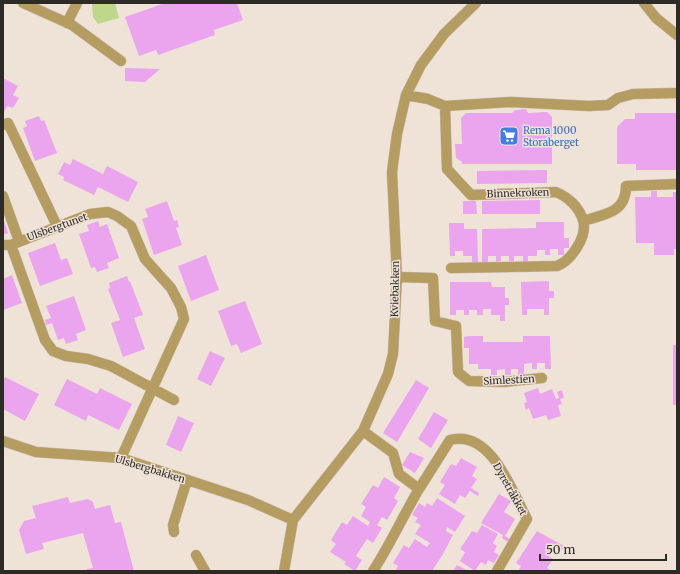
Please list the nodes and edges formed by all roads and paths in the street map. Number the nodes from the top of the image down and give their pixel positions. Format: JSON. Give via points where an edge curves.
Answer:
{"nodes":[{"id":1,"x":23,"y":3,"type":"edge"},
{"id":2,"x":77,"y":3,"type":"edge"},
{"id":3,"x":476,"y":3,"type":"edge"},
{"id":4,"x":644,"y":3,"type":"edge"},
{"id":5,"x":67,"y":23,"type":"junction"},
{"id":6,"x":677,"y":35,"type":"edge"},
{"id":7,"x":121,"y":61,"type":"dead end"},
{"id":8,"x":677,"y":94,"type":"edge"},
{"id":9,"x":406,"y":95,"type":"junction"},
{"id":10,"x":445,"y":106,"type":"junction"},
{"id":11,"x":3,"y":125,"type":"edge"},
{"id":12,"x":677,"y":184,"type":"edge"},
{"id":13,"x":3,"y":196,"type":"edge"},
{"id":14,"x":583,"y":221,"type":"junction"},
{"id":15,"x":57,"y":226,"type":"junction"},
{"id":16,"x":11,"y":244,"type":"edge"},
{"id":17,"x":451,"y":268,"type":"dead end"},
{"id":18,"x":397,"y":277,"type":"junction"},
{"id":19,"x":542,"y":378,"type":"dead end"},
{"id":20,"x":152,"y":389,"type":"junction"},
{"id":21,"x":174,"y":400,"type":"dead end"},
{"id":22,"x":362,"y":431,"type":"junction"},
{"id":23,"x":3,"y":441,"type":"edge"},
{"id":24,"x":121,"y":458,"type":"junction"},
{"id":25,"x":187,"y":480,"type":"junction"},
{"id":26,"x":419,"y":489,"type":"junction"},
{"id":27,"x":293,"y":520,"type":"junction"},
{"id":28,"x":174,"y":532,"type":"dead end"},
{"id":29,"x":196,"y":555,"type":"dead end"},
{"id":30,"x":205,"y":571,"type":"edge"},
{"id":31,"x":284,"y":571,"type":"edge"},
{"id":32,"x":373,"y":571,"type":"edge"},
{"id":33,"x":497,"y":571,"type":"edge"}],
"edges":[{"from":1,"to":5,"type":"street"},
{"from":2,"to":5,"type":"street"},
{"from":3,"to":9,"type":"street","name":"Kviebakken","via":[[444,34],[421,64]]},
{"from":4,"to":6,"type":"street","via":[[656,18]]},
{"from":5,"to":7,"type":"street"},
{"from":8,"to":10,"type":"street","via":[[633,94],[618,98],[608,105],[589,106],[511,102]]},
{"from":9,"to":10,"type":"street","via":[[428,99]]},
{"from":9,"to":18,"type":"street","name":"Kviebakken","via":[[396,134],[392,172]]},
{"from":10,"to":14,"type":"street","name":"Binnekroken","via":[[446,169],[471,195],[556,192],[573,202]]},
{"from":11,"to":15,"type":"street","via":[[8,123]]},
{"from":12,"to":14,"type":"street","via":[[626,186],[622,204],[615,211]]},
{"from":13,"to":16,"type":"street"},
{"from":14,"to":17,"type":"street","via":[[583,230],[576,250],[570,258],[557,266]]},
{"from":15,"to":16,"type":"street","name":"Ulsbergtunet"},
{"from":15,"to":20,"type":"street","name":"Ulsbergtunet","via":[[98,212],[108,212],[117,216],[131,226],[145,259],[171,288],[184,319]]},
{"from":16,"to":20,"type":"street","via":[[45,340],[53,351],[111,366]]},
{"from":18,"to":19,"type":"street","name":"Simlestien","via":[[433,278],[435,321],[456,326],[458,372],[470,381],[504,382]]},
{"from":18,"to":22,"type":"street","name":"Kviebakken","via":[[393,354],[388,374]]},
{"from":20,"to":21,"type":"street"},
{"from":20,"to":24,"type":"street","name":"Ulsbergtunet"},
{"from":22,"to":26,"type":"street","via":[[393,453],[399,474]]},
{"from":22,"to":27,"type":"street","name":"Kviebakken"},
{"from":23,"to":24,"type":"street","name":"Ulsbergbakken","via":[[36,452]]},
{"from":24,"to":25,"type":"street","name":"Ulsbergbakken"},
{"from":25,"to":27,"type":"street","name":"Ulsbergbakken","via":[[248,500]]},
{"from":25,"to":28,"type":"street","via":[[173,525]]},
{"from":26,"to":32,"type":"street","name":"Dyretråkket"},
{"from":26,"to":33,"type":"street","name":"Dyretråkket","via":[[450,440],[458,438],[478,443],[490,454],[527,519]]},
{"from":27,"to":31,"type":"street","name":"Kviebakken"},
{"from":29,"to":30,"type":"street"}]}
